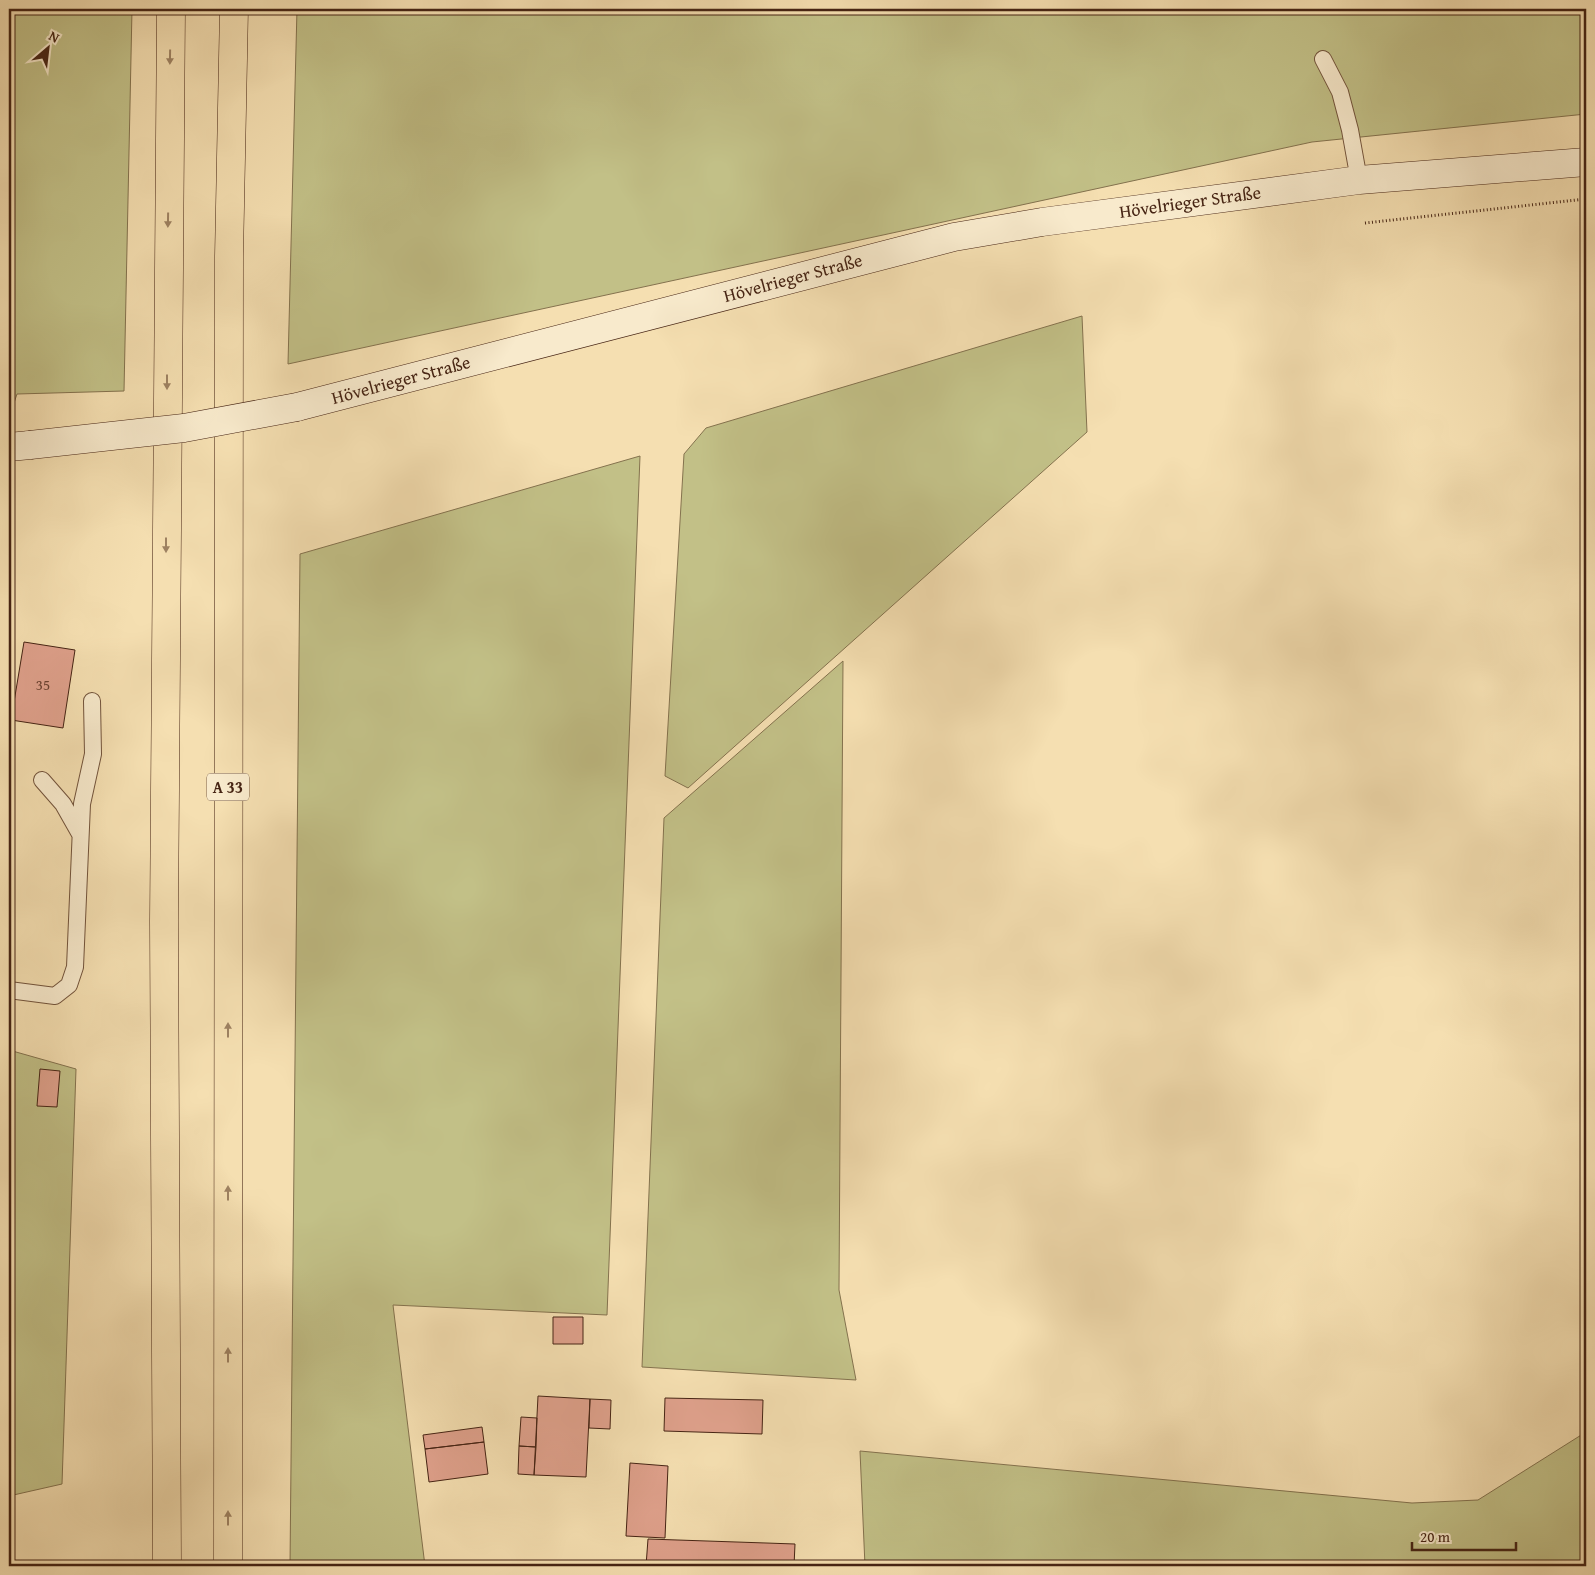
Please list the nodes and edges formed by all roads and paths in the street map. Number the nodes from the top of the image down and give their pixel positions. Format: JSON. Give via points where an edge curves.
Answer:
{"nodes":[{"id":1,"x":170,"y":9,"type":"edge"},
{"id":2,"x":234,"y":9,"type":"edge"},
{"id":3,"x":1324,"y":58,"type":"dead end"},
{"id":4,"x":1586,"y":162,"type":"edge"},
{"id":5,"x":1359,"y":180,"type":"junction"},
{"id":6,"x":1586,"y":199,"type":"edge"},
{"id":7,"x":1365,"y":223,"type":"dead end"},
{"id":8,"x":19,"y":446,"type":"edge"},
{"id":9,"x":92,"y":701,"type":"dead end"},
{"id":10,"x":42,"y":780,"type":"dead end"},
{"id":11,"x":80,"y":834,"type":"junction"},
{"id":12,"x":9,"y":990,"type":"edge"},
{"id":13,"x":167,"y":1566,"type":"edge"},
{"id":14,"x":228,"y":1566,"type":"edge"}],
"edges":[{"from":1,"to":13,"type":"highway","one_way":true,"via":[[164,921]]},
{"from":14,"to":2,"type":"highway","number":"A 33","one_way":true,"via":[[229,276]]},
{"from":3,"to":5,"type":"lane","via":[[1340,92]]},
{"from":4,"to":5,"type":"main road","name":"Hövelrieger Straße"},
{"from":5,"to":8,"type":"main road","name":"Hövelrieger Straße","bridge":true,"via":[[1042,222],[954,237],[296,407],[184,428]]},
{"from":6,"to":7,"type":"path"},
{"from":9,"to":11,"type":"lane","via":[[92,754]]},
{"from":10,"to":11,"type":"lane","via":[[63,804]]},
{"from":11,"to":12,"type":"lane","via":[[74,967],[69,985],[54,996]]}]}
